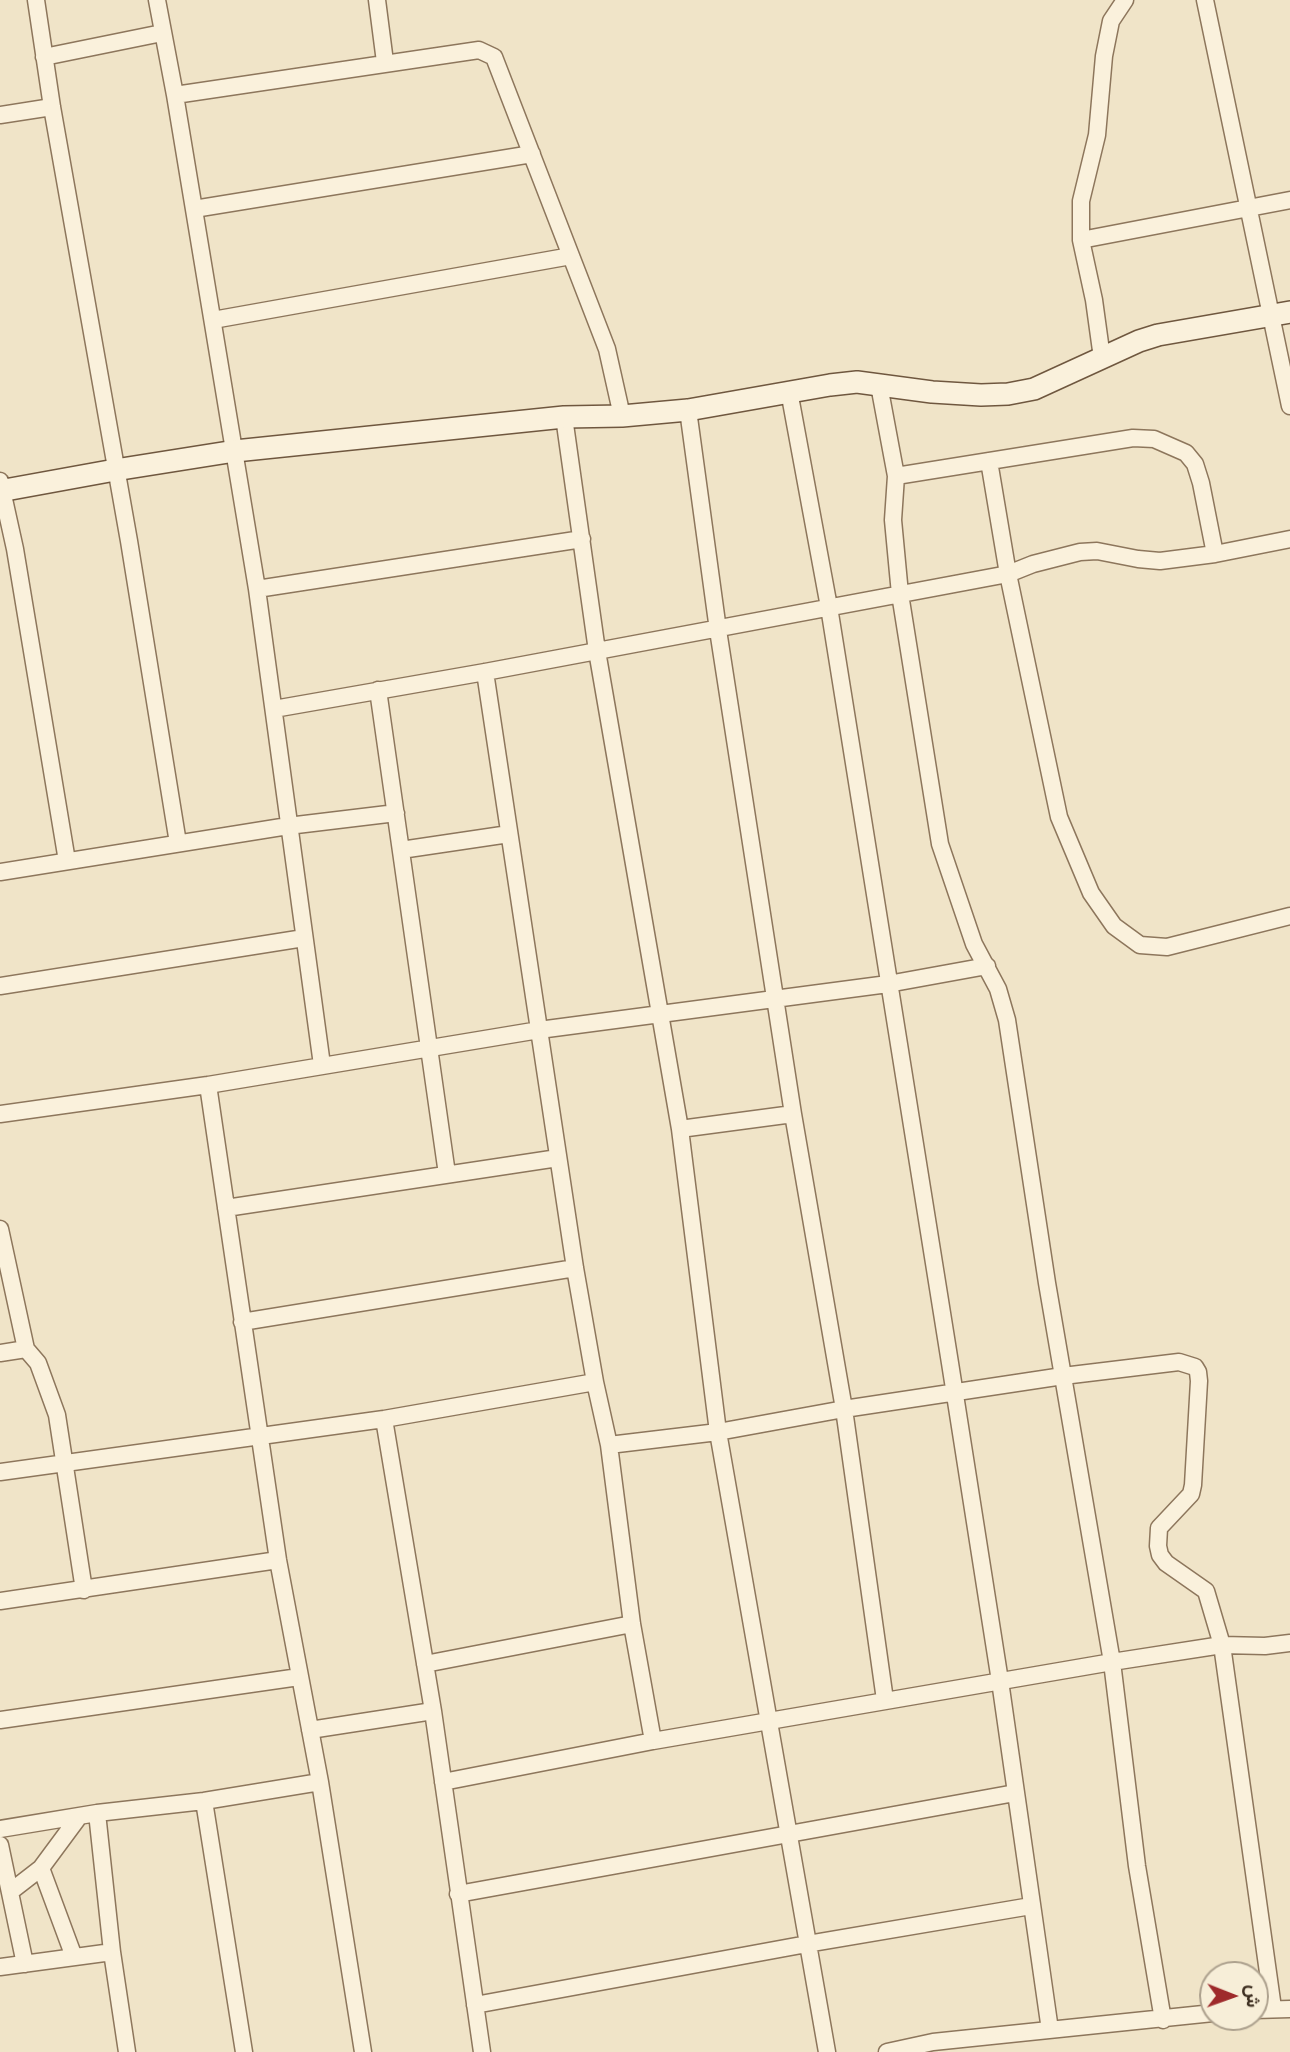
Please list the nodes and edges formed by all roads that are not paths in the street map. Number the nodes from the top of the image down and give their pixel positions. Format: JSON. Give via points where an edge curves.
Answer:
{"nodes":[{"id":1,"x":36,"y":0,"type":"edge"},
{"id":2,"x":157,"y":0,"type":"edge"},
{"id":3,"x":377,"y":0,"type":"edge"},
{"id":4,"x":1127,"y":0,"type":"edge"},
{"id":5,"x":1205,"y":0,"type":"edge"},
{"id":6,"x":162,"y":33,"type":"junction"},
{"id":7,"x":44,"y":57,"type":"junction"},
{"id":8,"x":385,"y":62,"type":"junction"},
{"id":9,"x":175,"y":95,"type":"junction"},
{"id":10,"x":52,"y":107,"type":"junction"},
{"id":11,"x":0,"y":115,"type":"edge"},
{"id":12,"x":532,"y":154,"type":"junction"},
{"id":13,"x":1290,"y":200,"type":"edge"},
{"id":14,"x":1250,"y":208,"type":"junction"},
{"id":15,"x":194,"y":209,"type":"junction"},
{"id":16,"x":1081,"y":240,"type":"junction"},
{"id":17,"x":571,"y":256,"type":"junction"},
{"id":18,"x":1280,"y":314,"type":"edge"},
{"id":19,"x":213,"y":320,"type":"junction"},
{"id":20,"x":1102,"y":358,"type":"junction"},
{"id":21,"x":879,"y":385,"type":"junction"},
{"id":22,"x":789,"y":391,"type":"junction"},
{"id":23,"x":1290,"y":406,"type":"edge"},
{"id":24,"x":688,"y":410,"type":"junction"},
{"id":25,"x":622,"y":416,"type":"junction"},
{"id":26,"x":564,"y":417,"type":"junction"},
{"id":27,"x":235,"y":451,"type":"junction"},
{"id":28,"x":989,"y":461,"type":"junction"},
{"id":29,"x":115,"y":470,"type":"junction"},
{"id":30,"x":895,"y":476,"type":"junction"},
{"id":31,"x":1,"y":487,"type":"edge"},
{"id":32,"x":1290,"y":539,"type":"edge"},
{"id":33,"x":582,"y":540,"type":"junction"},
{"id":34,"x":1215,"y":555,"type":"junction"},
{"id":35,"x":1008,"y":575,"type":"junction"},
{"id":36,"x":257,"y":589,"type":"junction"},
{"id":37,"x":900,"y":594,"type":"junction"},
{"id":38,"x":829,"y":607,"type":"junction"},
{"id":39,"x":718,"y":629,"type":"junction"},
{"id":40,"x":597,"y":651,"type":"junction"},
{"id":41,"x":485,"y":672,"type":"junction"},
{"id":42,"x":378,"y":691,"type":"junction"},
{"id":43,"x":274,"y":709,"type":"junction"},
{"id":44,"x":396,"y":813,"type":"junction"},
{"id":45,"x":288,"y":826,"type":"junction"},
{"id":46,"x":509,"y":834,"type":"junction"},
{"id":47,"x":178,"y":844,"type":"junction"},
{"id":48,"x":401,"y":850,"type":"junction"},
{"id":49,"x":67,"y":862,"type":"junction"},
{"id":50,"x":0,"y":872,"type":"edge"},
{"id":51,"x":1290,"y":916,"type":"edge"},
{"id":52,"x":304,"y":938,"type":"junction"},
{"id":53,"x":987,"y":966,"type":"junction"},
{"id":54,"x":888,"y":984,"type":"junction"},
{"id":55,"x":0,"y":986,"type":"edge"},
{"id":56,"x":775,"y":999,"type":"junction"},
{"id":57,"x":660,"y":1014,"type":"junction"},
{"id":58,"x":539,"y":1030,"type":"junction"},
{"id":59,"x":430,"y":1048,"type":"junction"},
{"id":60,"x":322,"y":1065,"type":"junction"},
{"id":61,"x":208,"y":1085,"type":"junction"},
{"id":62,"x":0,"y":1114,"type":"edge"},
{"id":63,"x":793,"y":1114,"type":"junction"},
{"id":64,"x":680,"y":1129,"type":"junction"},
{"id":65,"x":558,"y":1158,"type":"junction"},
{"id":66,"x":446,"y":1174,"type":"junction"},
{"id":67,"x":226,"y":1208,"type":"junction"},
{"id":68,"x":0,"y":1229,"type":"edge"},
{"id":69,"x":0,"y":1235,"type":"edge"},
{"id":70,"x":575,"y":1268,"type":"junction"},
{"id":71,"x":242,"y":1322,"type":"junction"},
{"id":72,"x":26,"y":1349,"type":"junction"},
{"id":73,"x":0,"y":1353,"type":"edge"},
{"id":74,"x":1063,"y":1377,"type":"junction"},
{"id":75,"x":595,"y":1382,"type":"junction"},
{"id":76,"x":954,"y":1392,"type":"junction"},
{"id":77,"x":844,"y":1409,"type":"junction"},
{"id":78,"x":384,"y":1419,"type":"junction"},
{"id":79,"x":718,"y":1432,"type":"junction"},
{"id":80,"x":258,"y":1436,"type":"junction"},
{"id":81,"x":609,"y":1445,"type":"junction"},
{"id":82,"x":65,"y":1463,"type":"junction"},
{"id":83,"x":0,"y":1472,"type":"edge"},
{"id":84,"x":278,"y":1560,"type":"junction"},
{"id":85,"x":84,"y":1590,"type":"junction"},
{"id":86,"x":0,"y":1601,"type":"edge"},
{"id":87,"x":632,"y":1623,"type":"junction"},
{"id":88,"x":1290,"y":1643,"type":"edge"},
{"id":89,"x":1222,"y":1645,"type":"junction"},
{"id":90,"x":1112,"y":1662,"type":"junction"},
{"id":91,"x":425,"y":1664,"type":"junction"},
{"id":92,"x":299,"y":1677,"type":"junction"},
{"id":93,"x":1000,"y":1681,"type":"junction"},
{"id":94,"x":885,"y":1700,"type":"junction"},
{"id":95,"x":433,"y":1711,"type":"junction"},
{"id":96,"x":0,"y":1720,"type":"edge"},
{"id":97,"x":768,"y":1721,"type":"junction"},
{"id":98,"x":310,"y":1730,"type":"junction"},
{"id":99,"x":653,"y":1741,"type":"junction"},
{"id":100,"x":320,"y":1782,"type":"junction"},
{"id":101,"x":443,"y":1782,"type":"junction"},
{"id":102,"x":1015,"y":1793,"type":"junction"},
{"id":103,"x":204,"y":1801,"type":"junction"},
{"id":104,"x":97,"y":1813,"type":"junction"},
{"id":105,"x":78,"y":1818,"type":"junction"},
{"id":106,"x":0,"y":1829,"type":"edge"},
{"id":107,"x":788,"y":1833,"type":"junction"},
{"id":108,"x":0,"y":1845,"type":"edge"},
{"id":109,"x":41,"y":1868,"type":"junction"},
{"id":110,"x":10,"y":1892,"type":"junction"},
{"id":111,"x":458,"y":1894,"type":"junction"},
{"id":112,"x":1031,"y":1906,"type":"junction"},
{"id":113,"x":807,"y":1944,"type":"junction"},
{"id":114,"x":112,"y":1952,"type":"junction"},
{"id":115,"x":74,"y":1957,"type":"junction"},
{"id":116,"x":25,"y":1964,"type":"junction"},
{"id":117,"x":0,"y":1967,"type":"edge"},
{"id":118,"x":475,"y":2005,"type":"junction"},
{"id":119,"x":1269,"y":2008,"type":"edge"},
{"id":120,"x":1273,"y":2008,"type":"junction"},
{"id":121,"x":1290,"y":2009,"type":"edge"},
{"id":122,"x":1199,"y":2015,"type":"edge"},
{"id":123,"x":1163,"y":2020,"type":"junction"},
{"id":124,"x":1050,"y":2030,"type":"junction"},
{"id":125,"x":127,"y":2052,"type":"edge"},
{"id":126,"x":244,"y":2052,"type":"edge"},
{"id":127,"x":363,"y":2052,"type":"edge"},
{"id":128,"x":482,"y":2052,"type":"edge"},
{"id":129,"x":827,"y":2052,"type":"edge"},
{"id":130,"x":887,"y":2052,"type":"edge"}],
"edges":[{"from":1,"to":7,"type":"street"},
{"from":2,"to":6,"type":"street"},
{"from":3,"to":8,"type":"street"},
{"from":4,"to":16,"type":"street","via":[[1111,20],[1104,56],[1097,135],[1081,201]]},
{"from":5,"to":14,"type":"street"},
{"from":6,"to":7,"type":"street"},
{"from":6,"to":9,"type":"street"},
{"from":7,"to":10,"type":"street"},
{"from":8,"to":9,"type":"street"},
{"from":8,"to":12,"type":"street","via":[[479,50],[489,53]]},
{"from":9,"to":15,"type":"street"},
{"from":10,"to":11,"type":"street"},
{"from":10,"to":29,"type":"street"},
{"from":12,"to":15,"type":"street"},
{"from":12,"to":17,"type":"street"},
{"from":13,"to":14,"type":"street"},
{"from":14,"to":16,"type":"street"},
{"from":14,"to":18,"type":"street"},
{"from":15,"to":19,"type":"street"},
{"from":16,"to":20,"type":"street"},
{"from":17,"to":19,"type":"street"},
{"from":17,"to":25,"type":"street","via":[[607,349]]},
{"from":18,"to":20,"type":"street","via":[[1157,335]]},
{"from":18,"to":23,"type":"street"},
{"from":19,"to":27,"type":"street"},
{"from":20,"to":21,"type":"street","via":[[1034,389],[1008,394],[932,393]]},
{"from":21,"to":22,"type":"street"},
{"from":21,"to":30,"type":"street"},
{"from":22,"to":24,"type":"street"},
{"from":22,"to":38,"type":"street"},
{"from":24,"to":25,"type":"street"},
{"from":24,"to":39,"type":"street"},
{"from":25,"to":26,"type":"street"},
{"from":26,"to":27,"type":"street"},
{"from":26,"to":33,"type":"street"},
{"from":27,"to":29,"type":"street"},
{"from":27,"to":36,"type":"street"},
{"from":28,"to":30,"type":"street"},
{"from":28,"to":34,"type":"street","via":[[1133,438],[1176,447],[1195,464]]},
{"from":28,"to":35,"type":"street"},
{"from":29,"to":31,"type":"street"},
{"from":29,"to":47,"type":"street"},
{"from":30,"to":37,"type":"street","via":[[893,520]]},
{"from":31,"to":49,"type":"street"},
{"from":32,"to":34,"type":"street"},
{"from":33,"to":36,"type":"street"},
{"from":33,"to":40,"type":"street"},
{"from":34,"to":35,"type":"street","via":[[1160,561],[1080,552]]},
{"from":35,"to":37,"type":"street"},
{"from":35,"to":51,"type":"street","via":[[1059,817],[1091,893],[1114,926],[1140,945],[1167,947]]},
{"from":36,"to":43,"type":"street"},
{"from":37,"to":38,"type":"street"},
{"from":37,"to":53,"type":"street","via":[[940,844],[974,944]]},
{"from":38,"to":39,"type":"street"},
{"from":38,"to":54,"type":"street"},
{"from":39,"to":40,"type":"street"},
{"from":39,"to":56,"type":"street"},
{"from":40,"to":41,"type":"street"},
{"from":40,"to":57,"type":"street"},
{"from":41,"to":42,"type":"street"},
{"from":41,"to":46,"type":"street"},
{"from":42,"to":43,"type":"street"},
{"from":42,"to":44,"type":"street"},
{"from":43,"to":45,"type":"street"},
{"from":44,"to":45,"type":"street"},
{"from":44,"to":48,"type":"street"},
{"from":45,"to":47,"type":"street"},
{"from":45,"to":52,"type":"street"},
{"from":46,"to":48,"type":"street"},
{"from":46,"to":58,"type":"street"},
{"from":47,"to":49,"type":"street"},
{"from":48,"to":59,"type":"street"},
{"from":49,"to":50,"type":"street"},
{"from":52,"to":55,"type":"street"},
{"from":52,"to":60,"type":"street"},
{"from":53,"to":54,"type":"street"},
{"from":53,"to":74,"type":"street","via":[[1007,1020]]},
{"from":54,"to":56,"type":"street"},
{"from":54,"to":76,"type":"street"},
{"from":56,"to":57,"type":"street"},
{"from":56,"to":63,"type":"street"},
{"from":57,"to":58,"type":"street"},
{"from":57,"to":64,"type":"street"},
{"from":58,"to":59,"type":"street"},
{"from":58,"to":65,"type":"street"},
{"from":59,"to":60,"type":"street"},
{"from":59,"to":66,"type":"street"},
{"from":60,"to":61,"type":"street"},
{"from":61,"to":62,"type":"street"},
{"from":61,"to":67,"type":"street"},
{"from":63,"to":64,"type":"street"},
{"from":63,"to":77,"type":"street"},
{"from":64,"to":79,"type":"street"},
{"from":65,"to":66,"type":"street"},
{"from":65,"to":70,"type":"street"},
{"from":66,"to":67,"type":"street"},
{"from":67,"to":71,"type":"street"},
{"from":68,"to":69,"type":"street"},
{"from":69,"to":72,"type":"street"},
{"from":70,"to":71,"type":"street"},
{"from":70,"to":75,"type":"street"},
{"from":71,"to":80,"type":"street"},
{"from":72,"to":73,"type":"street"},
{"from":72,"to":82,"type":"street","via":[[38,1363],[57,1415]]},
{"from":74,"to":76,"type":"street"},
{"from":74,"to":89,"type":"street","via":[[1179,1362],[1198,1371],[1194,1485],[1159,1528],[1158,1546],[1166,1563],[1206,1591]]},
{"from":74,"to":90,"type":"street"},
{"from":75,"to":78,"type":"street"},
{"from":75,"to":81,"type":"street"},
{"from":76,"to":77,"type":"street"},
{"from":76,"to":93,"type":"street"},
{"from":77,"to":79,"type":"street"},
{"from":77,"to":94,"type":"street"},
{"from":78,"to":80,"type":"street"},
{"from":78,"to":91,"type":"street"},
{"from":79,"to":81,"type":"street"},
{"from":79,"to":97,"type":"street"},
{"from":80,"to":82,"type":"street"},
{"from":80,"to":84,"type":"street"},
{"from":81,"to":87,"type":"street"},
{"from":82,"to":83,"type":"street"},
{"from":82,"to":85,"type":"street"},
{"from":84,"to":85,"type":"street"},
{"from":84,"to":92,"type":"street"},
{"from":85,"to":86,"type":"street"},
{"from":87,"to":91,"type":"street"},
{"from":87,"to":99,"type":"street"},
{"from":88,"to":89,"type":"street"},
{"from":89,"to":90,"type":"street"},
{"from":89,"to":120,"type":"street"},
{"from":90,"to":93,"type":"street"},
{"from":90,"to":123,"type":"street","via":[[1137,1866]]},
{"from":91,"to":95,"type":"street"},
{"from":92,"to":96,"type":"street"},
{"from":92,"to":98,"type":"street"},
{"from":93,"to":94,"type":"street"},
{"from":93,"to":102,"type":"street"},
{"from":94,"to":97,"type":"street"},
{"from":95,"to":98,"type":"street"},
{"from":95,"to":101,"type":"street"},
{"from":97,"to":99,"type":"street"},
{"from":97,"to":107,"type":"street"},
{"from":98,"to":100,"type":"street"},
{"from":99,"to":101,"type":"street"},
{"from":100,"to":103,"type":"street"},
{"from":100,"to":127,"type":"street"},
{"from":101,"to":111,"type":"street"},
{"from":102,"to":107,"type":"street"},
{"from":102,"to":112,"type":"street"},
{"from":103,"to":104,"type":"street"},
{"from":103,"to":126,"type":"street"},
{"from":104,"to":105,"type":"street"},
{"from":104,"to":114,"type":"street"},
{"from":105,"to":106,"type":"street"},
{"from":105,"to":109,"type":"street"},
{"from":107,"to":111,"type":"street"},
{"from":107,"to":113,"type":"street"},
{"from":108,"to":110,"type":"street"},
{"from":109,"to":110,"type":"street"},
{"from":109,"to":115,"type":"street"},
{"from":110,"to":116,"type":"street"},
{"from":111,"to":118,"type":"street"},
{"from":112,"to":113,"type":"street"},
{"from":112,"to":124,"type":"street"},
{"from":113,"to":118,"type":"street"},
{"from":113,"to":129,"type":"street"},
{"from":114,"to":115,"type":"street"},
{"from":114,"to":125,"type":"street"},
{"from":115,"to":116,"type":"street"},
{"from":116,"to":117,"type":"street"},
{"from":118,"to":128,"type":"street"},
{"from":119,"to":120,"type":"street"},
{"from":120,"to":121,"type":"street"},
{"from":122,"to":123,"type":"street"},
{"from":123,"to":124,"type":"street"},
{"from":124,"to":130,"type":"street","via":[[933,2042]]}]}
